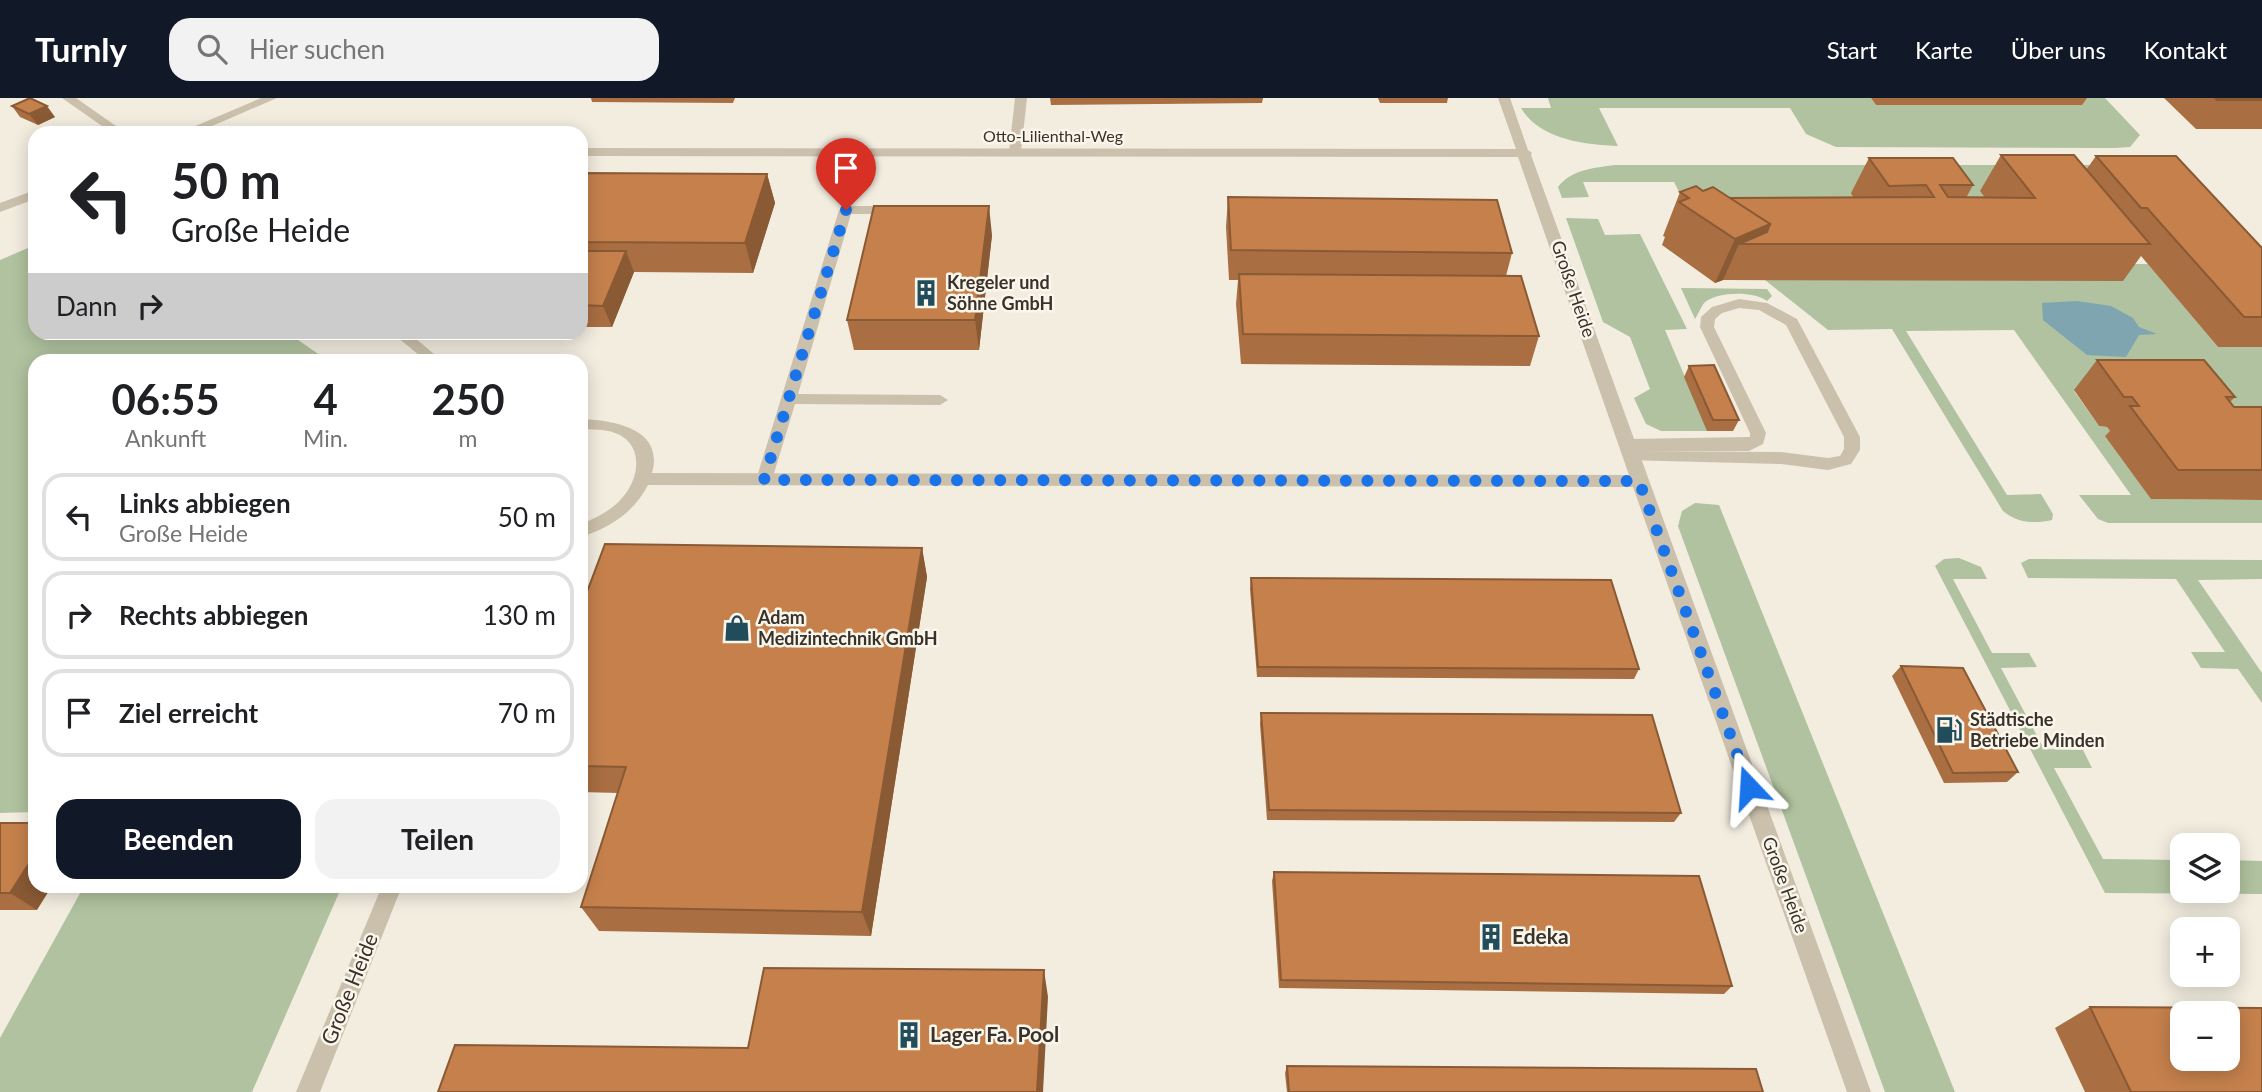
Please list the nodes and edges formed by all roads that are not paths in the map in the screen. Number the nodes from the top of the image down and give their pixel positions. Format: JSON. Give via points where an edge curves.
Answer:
{"nodes":[{"id":1,"x":68,"y":98,"type":"edge"},
{"id":2,"x":271,"y":98,"type":"edge"},
{"id":3,"x":1021,"y":98,"type":"edge"},
{"id":4,"x":1504,"y":98,"type":"edge"},
{"id":5,"x":110,"y":126,"type":"edge"},
{"id":6,"x":209,"y":126,"type":"edge"},
{"id":7,"x":588,"y":152,"type":"edge"},
{"id":8,"x":1014,"y":152,"type":"junction"},
{"id":9,"x":1526,"y":153,"type":"junction"},
{"id":10,"x":28,"y":196,"type":"edge"},
{"id":11,"x":2,"y":205,"type":"edge"},
{"id":12,"x":915,"y":209,"type":"edge"},
{"id":13,"x":408,"y":340,"type":"edge"},
{"id":14,"x":426,"y":354,"type":"edge"},
{"id":15,"x":789,"y":399,"type":"junction"},
{"id":16,"x":940,"y":400,"type":"dead end"},
{"id":17,"x":588,"y":424,"type":"edge"},
{"id":18,"x":1629,"y":450,"type":"junction"},
{"id":19,"x":645,"y":479,"type":"junction"},
{"id":20,"x":764,"y":480,"type":"junction"},
{"id":21,"x":1639,"y":481,"type":"junction"},
{"id":22,"x":588,"y":528,"type":"edge"},
{"id":23,"x":389,"y":893,"type":"edge"},
{"id":24,"x":308,"y":1092,"type":"edge"},
{"id":25,"x":1859,"y":1092,"type":"edge"}],
"edges":[{"from":1,"to":5,"type":"street"},
{"from":2,"to":6,"type":"street"},
{"from":3,"to":8,"type":"street"},
{"from":4,"to":9,"type":"street","name":"Große Heide"},
{"from":7,"to":8,"type":"street","name":"Otto-Lilienthal-Weg"},
{"from":8,"to":9,"type":"street","name":"Otto-Lilienthal-Weg"},
{"from":9,"to":18,"type":"street","name":"Große Heide"},
{"from":10,"to":11,"type":"street"},
{"from":12,"to":15,"type":"street","via":[[846,210]]},
{"from":13,"to":14,"type":"street"},
{"from":15,"to":16,"type":"street"},
{"from":15,"to":20,"type":"street"},
{"from":17,"to":19,"type":"street","via":[[614,426],[631,435],[643,447]]},
{"from":18,"to":18,"type":"street","via":[[1828,464],[1845,460],[1852,450],[1852,437],[1792,322],[1783,314],[1745,304],[1714,309],[1707,327],[1758,433],[1757,440],[1749,445]]},
{"from":18,"to":21,"type":"street","name":"Große Heide"},
{"from":19,"to":20,"type":"street"},
{"from":19,"to":22,"type":"street","via":[[615,515]]},
{"from":20,"to":21,"type":"street"},
{"from":21,"to":25,"type":"street","name":"Große Heide"},
{"from":23,"to":24,"type":"street","name":"Große Heide"}]}
